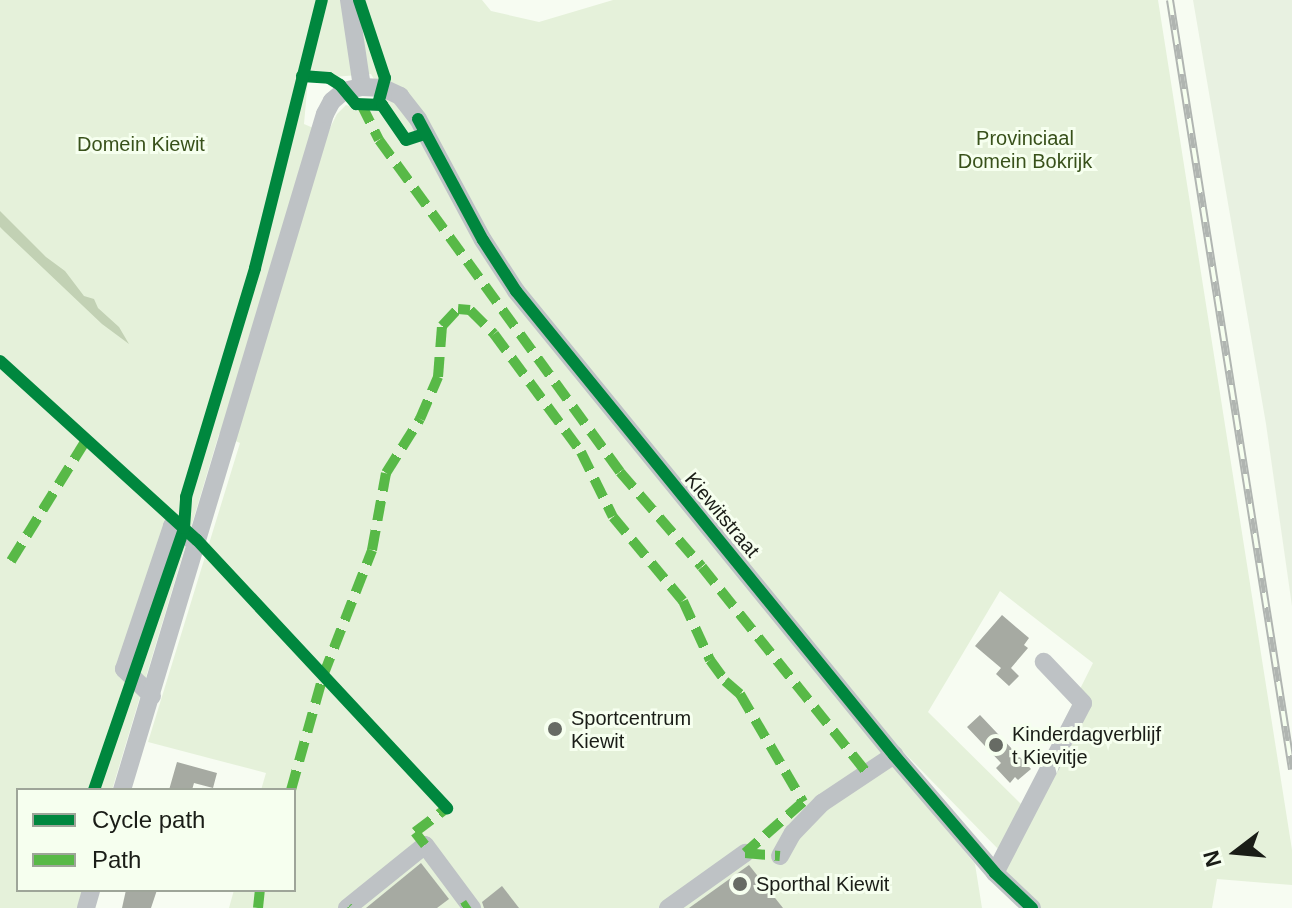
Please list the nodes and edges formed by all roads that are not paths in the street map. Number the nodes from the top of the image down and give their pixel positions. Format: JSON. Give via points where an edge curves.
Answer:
{"nodes":[{"id":1,"x":349,"y":0,"type":"edge"},
{"id":2,"x":362,"y":87,"type":"junction"},
{"id":3,"x":196,"y":543,"type":"junction"},
{"id":4,"x":1044,"y":662,"type":"dead end"},
{"id":5,"x":152,"y":696,"type":"junction"},
{"id":6,"x":894,"y":755,"type":"junction"},
{"id":7,"x":123,"y":788,"type":"edge"},
{"id":8,"x":745,"y":853,"type":"dead end"},
{"id":9,"x":780,"y":856,"type":"dead end"},
{"id":10,"x":995,"y":873,"type":"junction"},
{"id":11,"x":1022,"y":905,"type":"edge"},
{"id":12,"x":347,"y":908,"type":"edge"},
{"id":13,"x":472,"y":908,"type":"edge"},
{"id":14,"x":668,"y":908,"type":"edge"}],
"edges":[{"from":1,"to":2,"type":"street"},
{"from":2,"to":3,"type":"street","via":[[344,91],[325,114]]},
{"from":2,"to":6,"type":"street","name":"Kiewitstraat","via":[[383,88],[409,106],[516,291]]},
{"from":3,"to":5,"type":"street"},
{"from":3,"to":5,"type":"street","via":[[172,526],[124,669]]},
{"from":4,"to":10,"type":"street","via":[[1083,703]]},
{"from":5,"to":7,"type":"street"},
{"from":6,"to":9,"type":"street","via":[[822,803],[793,833]]},
{"from":6,"to":10,"type":"street","name":"Kiewitstraat"},
{"from":8,"to":14,"type":"street"},
{"from":10,"to":11,"type":"street","name":"Kiewitstraat"},
{"from":12,"to":13,"type":"street","via":[[425,845]]}]}
